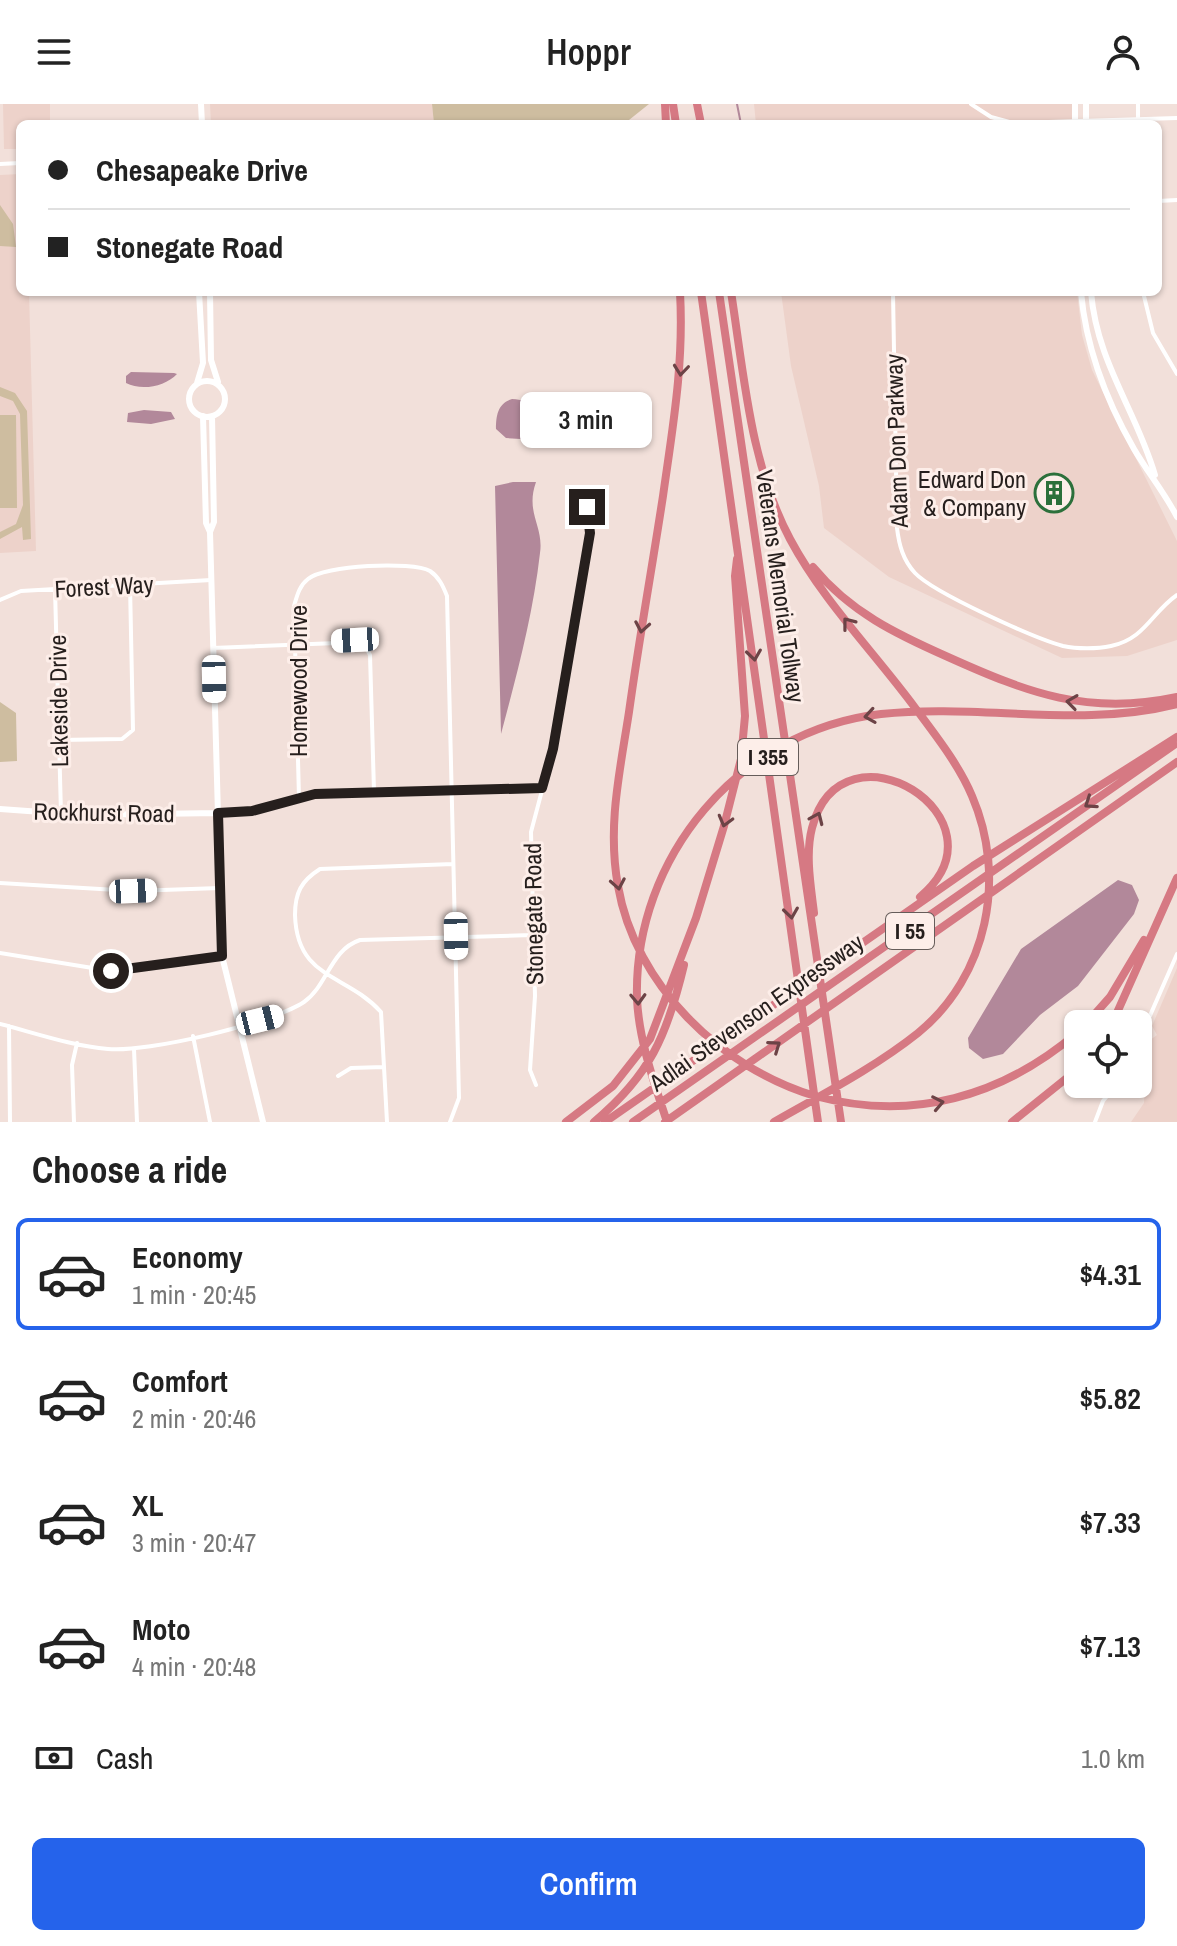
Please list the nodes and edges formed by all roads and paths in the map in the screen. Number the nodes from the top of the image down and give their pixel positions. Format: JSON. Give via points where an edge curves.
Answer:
{"nodes":[{"id":1,"x":971,"y":104,"type":"edge"},
{"id":2,"x":994,"y":120,"type":"edge"},
{"id":3,"x":199,"y":296,"type":"edge"},
{"id":4,"x":210,"y":296,"type":"edge"},
{"id":5,"x":680,"y":296,"type":"edge"},
{"id":6,"x":702,"y":296,"type":"edge"},
{"id":7,"x":720,"y":296,"type":"edge"},
{"id":8,"x":732,"y":296,"type":"edge"},
{"id":9,"x":893,"y":296,"type":"edge"},
{"id":10,"x":1082,"y":296,"type":"edge"},
{"id":11,"x":1092,"y":296,"type":"edge"},
{"id":12,"x":1144,"y":296,"type":"edge"},
{"id":13,"x":1177,"y":374,"type":"edge"},
{"id":14,"x":197,"y":384,"type":"junction"},
{"id":15,"x":220,"y":385,"type":"junction"},
{"id":16,"x":203,"y":416,"type":"junction"},
{"id":17,"x":212,"y":416,"type":"junction"},
{"id":18,"x":1156,"y":478,"type":"junction"},
{"id":19,"x":587,"y":507,"type":"dead end"},
{"id":20,"x":1176,"y":512,"type":"edge"},
{"id":21,"x":210,"y":532,"type":"junction"},
{"id":22,"x":792,"y":542,"type":"junction"},
{"id":23,"x":738,"y":550,"type":"junction"},
{"id":24,"x":211,"y":580,"type":"junction"},
{"id":25,"x":130,"y":585,"type":"junction"},
{"id":26,"x":55,"y":589,"type":"junction"},
{"id":27,"x":1177,"y":595,"type":"edge"},
{"id":28,"x":0,"y":600,"type":"edge"},
{"id":29,"x":295,"y":644,"type":"junction"},
{"id":30,"x":213,"y":648,"type":"junction"},
{"id":31,"x":1177,"y":697,"type":"edge"},
{"id":32,"x":1177,"y":704,"type":"edge"},
{"id":33,"x":59,"y":740,"type":"junction"},
{"id":34,"x":1177,"y":740,"type":"edge"},
{"id":35,"x":1177,"y":762,"type":"edge"},
{"id":36,"x":542,"y":788,"type":"junction"},
{"id":37,"x":452,"y":790,"type":"junction"},
{"id":38,"x":374,"y":792,"type":"junction"},
{"id":39,"x":299,"y":798,"type":"junction"},
{"id":40,"x":0,"y":809,"type":"edge"},
{"id":41,"x":218,"y":813,"type":"junction"},
{"id":42,"x":61,"y":814,"type":"junction"},
{"id":43,"x":453,"y":864,"type":"junction"},
{"id":44,"x":1177,"y":878,"type":"edge"},
{"id":45,"x":0,"y":883,"type":"edge"},
{"id":46,"x":220,"y":888,"type":"junction"},
{"id":47,"x":1161,"y":911,"type":"junction"},
{"id":48,"x":696,"y":918,"type":"junction"},
{"id":49,"x":532,"y":935,"type":"junction"},
{"id":50,"x":456,"y":936,"type":"junction"},
{"id":51,"x":854,"y":949,"type":"junction"},
{"id":52,"x":0,"y":953,"type":"edge"},
{"id":53,"x":814,"y":954,"type":"junction"},
{"id":54,"x":1177,"y":954,"type":"edge"},
{"id":55,"x":222,"y":956,"type":"junction"},
{"id":56,"x":326,"y":974,"type":"junction"},
{"id":57,"x":1098,"y":1010,"type":"edge"},
{"id":58,"x":1118,"y":1010,"type":"edge"},
{"id":59,"x":1152,"y":1011,"type":"edge"},
{"id":60,"x":0,"y":1024,"type":"edge"},
{"id":61,"x":9,"y":1026,"type":"junction"},
{"id":62,"x":239,"y":1026,"type":"junction"},
{"id":63,"x":193,"y":1036,"type":"junction"},
{"id":64,"x":77,"y":1043,"type":"junction"},
{"id":65,"x":1064,"y":1043,"type":"edge"},
{"id":66,"x":134,"y":1049,"type":"junction"},
{"id":67,"x":385,"y":1067,"type":"junction"},
{"id":68,"x":338,"y":1076,"type":"dead end"},
{"id":69,"x":1064,"y":1080,"type":"edge"},
{"id":70,"x":536,"y":1085,"type":"dead end"},
{"id":71,"x":1105,"y":1098,"type":"edge"},
{"id":72,"x":841,"y":1119,"type":"edge"},
{"id":73,"x":10,"y":1122,"type":"edge"},
{"id":74,"x":74,"y":1122,"type":"edge"},
{"id":75,"x":137,"y":1122,"type":"edge"},
{"id":76,"x":210,"y":1122,"type":"edge"},
{"id":77,"x":263,"y":1122,"type":"edge"},
{"id":78,"x":387,"y":1122,"type":"edge"},
{"id":79,"x":450,"y":1122,"type":"edge"},
{"id":80,"x":566,"y":1122,"type":"edge"},
{"id":81,"x":594,"y":1122,"type":"edge"},
{"id":82,"x":605,"y":1122,"type":"edge"},
{"id":83,"x":633,"y":1122,"type":"edge"},
{"id":84,"x":666,"y":1122,"type":"edge"},
{"id":85,"x":774,"y":1122,"type":"edge"},
{"id":86,"x":818,"y":1122,"type":"edge"},
{"id":87,"x":1012,"y":1122,"type":"edge"},
{"id":88,"x":1095,"y":1122,"type":"edge"}],
"edges":[{"from":1,"to":2,"type":"street"},
{"from":3,"to":14,"type":"street","via":[[203,363]]},
{"from":4,"to":15,"type":"street","via":[[211,360]]},
{"from":5,"to":65,"type":"highway","one_way":true,"via":[[683,348],[676,420],[613,807],[615,863],[625,916],[656,975],[694,1026],[740,1063],[779,1084],[853,1108],[895,1109],[968,1097],[1033,1067]]},
{"from":6,"to":23,"type":"highway","name":"Veterans Memorial Tollway","number":"I 355"},
{"from":7,"to":53,"type":"highway","name":"Veterans Memorial Tollway","number":"I 355"},
{"from":8,"to":22,"type":"highway","via":[[762,469]]},
{"from":9,"to":27,"type":"street","name":"Adam Don Parkway","via":[[897,528],[901,550],[916,574],[1020,628],[1078,648],[1129,640]]},
{"from":10,"to":18,"type":"street","via":[[1098,374],[1135,451]]},
{"from":11,"to":18,"type":"street","via":[[1104,358]]},
{"from":12,"to":13,"type":"street","via":[[1153,333]]},
{"from":14,"to":15,"type":"street","via":[[209,380]]},
{"from":14,"to":16,"type":"street","via":[[190,404]]},
{"from":15,"to":17,"type":"street","via":[[225,403]]},
{"from":16,"to":17,"type":"street"},
{"from":16,"to":21,"type":"street"},
{"from":17,"to":21,"type":"street"},
{"from":18,"to":20,"type":"street"},
{"from":19,"to":36,"type":"street","name":"Stonegate Road","via":[[590,533]]},
{"from":21,"to":24,"type":"street"},
{"from":31,"to":22,"type":"highway","one_way":true,"via":[[1098,704],[1010,686],[872,621],[833,591]]},
{"from":85,"to":22,"type":"highway","one_way":true,"via":[[875,1065],[948,1002],[979,946],[990,884],[983,827],[951,758]]},
{"from":23,"to":48,"type":"highway","one_way":true,"via":[[744,734]]},
{"from":23,"to":86,"type":"highway","name":"Veterans Memorial Tollway","number":"I 355","one_way":true},
{"from":24,"to":25,"type":"street","name":"Forest Way"},
{"from":24,"to":30,"type":"street"},
{"from":25,"to":26,"type":"street","name":"Forest Way"},
{"from":25,"to":33,"type":"street","via":[[133,730],[122,739]]},
{"from":26,"to":28,"type":"street","name":"Forest Way","via":[[15,592]]},
{"from":26,"to":33,"type":"street","name":"Lakeside Drive"},
{"from":29,"to":30,"type":"street"},
{"from":29,"to":37,"type":"street","name":"Homewood Drive","via":[[294,606],[300,588],[318,573],[412,565],[439,578],[447,596]]},
{"from":29,"to":38,"type":"street","via":[[355,640],[369,649]]},
{"from":29,"to":39,"type":"street","name":"Homewood Drive"},
{"from":30,"to":41,"type":"street"},
{"from":32,"to":84,"type":"highway","one_way":true,"via":[[1087,715],[874,715],[807,734],[738,775],[689,828],[666,867],[648,915],[637,982],[643,1041]]},
{"from":33,"to":42,"type":"street","name":"Lakeside Drive"},
{"from":34,"to":51,"type":"highway","via":[[973,866]]},
{"from":34,"to":83,"type":"highway","name":"Adlai Stevenson Expressway","number":"I 55","one_way":true},
{"from":84,"to":35,"type":"highway","name":"Adlai Stevenson Expressway","number":"I 55","one_way":true},
{"from":36,"to":37,"type":"street","name":"Rockhurst Road"},
{"from":36,"to":49,"type":"street","name":"Stonegate Road","via":[[531,832]]},
{"from":37,"to":38,"type":"street","name":"Rockhurst Road"},
{"from":37,"to":43,"type":"street","name":"Homewood Drive"},
{"from":38,"to":39,"type":"street","name":"Rockhurst Road"},
{"from":39,"to":41,"type":"street","name":"Rockhurst Road","via":[[252,811]]},
{"from":40,"to":42,"type":"street","name":"Rockhurst Road"},
{"from":41,"to":42,"type":"street","name":"Rockhurst Road"},
{"from":41,"to":46,"type":"street"},
{"from":43,"to":50,"type":"street","name":"Homewood Drive"},
{"from":43,"to":56,"type":"street","via":[[335,867],[307,877],[297,894],[296,935],[312,966]]},
{"from":44,"to":47,"type":"highway"},
{"from":45,"to":46,"type":"street","via":[[133,891]]},
{"from":46,"to":55,"type":"street"},
{"from":47,"to":57,"type":"highway"},
{"from":47,"to":58,"type":"highway"},
{"from":48,"to":80,"type":"highway","via":[[650,1039],[613,1086]]},
{"from":48,"to":81,"type":"highway","via":[[679,986],[652,1059],[624,1097]]},
{"from":49,"to":50,"type":"street"},
{"from":49,"to":70,"type":"street","name":"Stonegate Road","via":[[530,1070]]},
{"from":50,"to":56,"type":"street","via":[[360,940],[342,950]]},
{"from":50,"to":79,"type":"street","name":"Homewood Drive","via":[[459,1098]]},
{"from":53,"to":51,"type":"highway","one_way":true,"via":[[810,855],[815,820],[828,798],[845,785],[889,778],[915,788],[933,805],[944,831],[944,860],[923,895]]},
{"from":51,"to":82,"type":"highway"},
{"from":52,"to":55,"type":"street","via":[[111,971]]},
{"from":53,"to":72,"type":"highway","name":"Veterans Memorial Tollway","number":"I 355"},
{"from":54,"to":59,"type":"street"},
{"from":55,"to":62,"type":"street"},
{"from":56,"to":62,"type":"street","via":[[307,1000],[282,1014]]},
{"from":56,"to":67,"type":"street","via":[[381,1012]]},
{"from":60,"to":61,"type":"street"},
{"from":61,"to":64,"type":"street"},
{"from":61,"to":73,"type":"street"},
{"from":62,"to":63,"type":"street"},
{"from":62,"to":77,"type":"street"},
{"from":63,"to":66,"type":"street"},
{"from":63,"to":76,"type":"street"},
{"from":64,"to":66,"type":"street"},
{"from":64,"to":74,"type":"street","via":[[72,1065]]},
{"from":66,"to":75,"type":"street"},
{"from":67,"to":68,"type":"street","via":[[351,1068]]},
{"from":67,"to":78,"type":"street"},
{"from":69,"to":87,"type":"highway"},
{"from":71,"to":88,"type":"street"}]}
